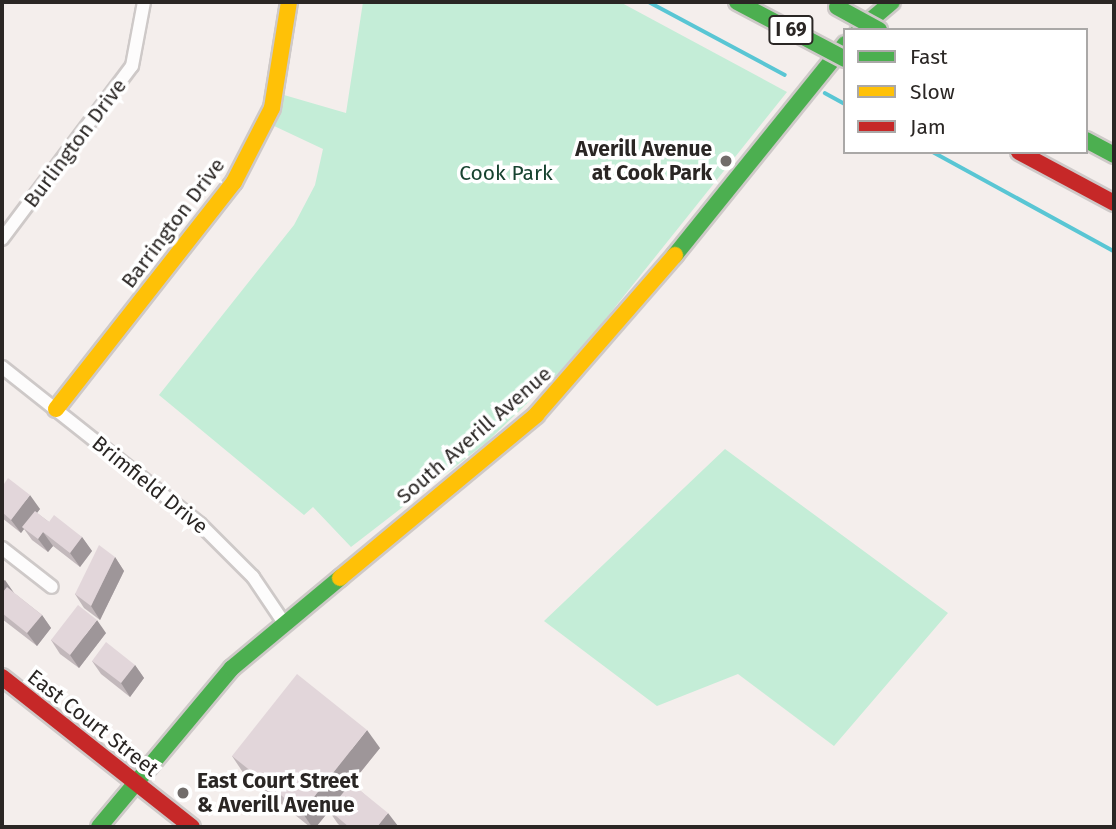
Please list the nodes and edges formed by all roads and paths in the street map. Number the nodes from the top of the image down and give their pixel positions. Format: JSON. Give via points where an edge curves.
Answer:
{"nodes":[{"id":1,"x":144,"y":2,"type":"edge"},
{"id":2,"x":289,"y":2,"type":"edge"},
{"id":3,"x":737,"y":2,"type":"edge"},
{"id":4,"x":892,"y":2,"type":"edge"},
{"id":5,"x":832,"y":4,"type":"edge"},
{"id":6,"x":861,"y":28,"type":"edge"},
{"id":7,"x":875,"y":28,"type":"edge"},
{"id":8,"x":843,"y":46,"type":"edge"},
{"id":9,"x":843,"y":58,"type":"edge"},
{"id":10,"x":1088,"y":141,"type":"edge"},
{"id":11,"x":1023,"y":154,"type":"edge"},
{"id":12,"x":1114,"y":155,"type":"edge"},
{"id":13,"x":1114,"y":203,"type":"edge"},
{"id":14,"x":2,"y":239,"type":"edge"},
{"id":15,"x":2,"y":367,"type":"edge"},
{"id":16,"x":56,"y":409,"type":"junction"},
{"id":17,"x":2,"y":548,"type":"edge"},
{"id":18,"x":52,"y":587,"type":"dead end"},
{"id":19,"x":282,"y":620,"type":"junction"},
{"id":20,"x":2,"y":677,"type":"edge"},
{"id":21,"x":132,"y":780,"type":"junction"},
{"id":22,"x":99,"y":827,"type":"edge"},
{"id":23,"x":192,"y":827,"type":"edge"}],
"edges":[{"from":1,"to":14,"type":"street","name":"Burlington Drive","via":[[132,66]]},
{"from":2,"to":16,"type":"main road","name":"Barrington Drive","via":[[285,61],[272,108],[234,182]]},
{"from":3,"to":9,"type":"main road","number":"I 69","bridge":true},
{"from":4,"to":6,"type":"main road"},
{"from":5,"to":7,"type":"main road","number":"I 69","bridge":true},
{"from":8,"to":19,"type":"main road","name":"South Averill Avenue","via":[[596,354],[553,398]]},
{"from":10,"to":12,"type":"main road"},
{"from":11,"to":13,"type":"main road"},
{"from":15,"to":16,"type":"street","name":"Brimfield Drive"},
{"from":16,"to":19,"type":"street","name":"Brimfield Drive","via":[[201,524],[253,577]]},
{"from":17,"to":18,"type":"street"},
{"from":19,"to":21,"type":"main road","name":"South Averill Avenue"},
{"from":20,"to":21,"type":"main road","name":"East Court Street"},
{"from":21,"to":22,"type":"main road","name":"South Averill Avenue"},
{"from":21,"to":23,"type":"main road","name":"East Court Street"}]}
